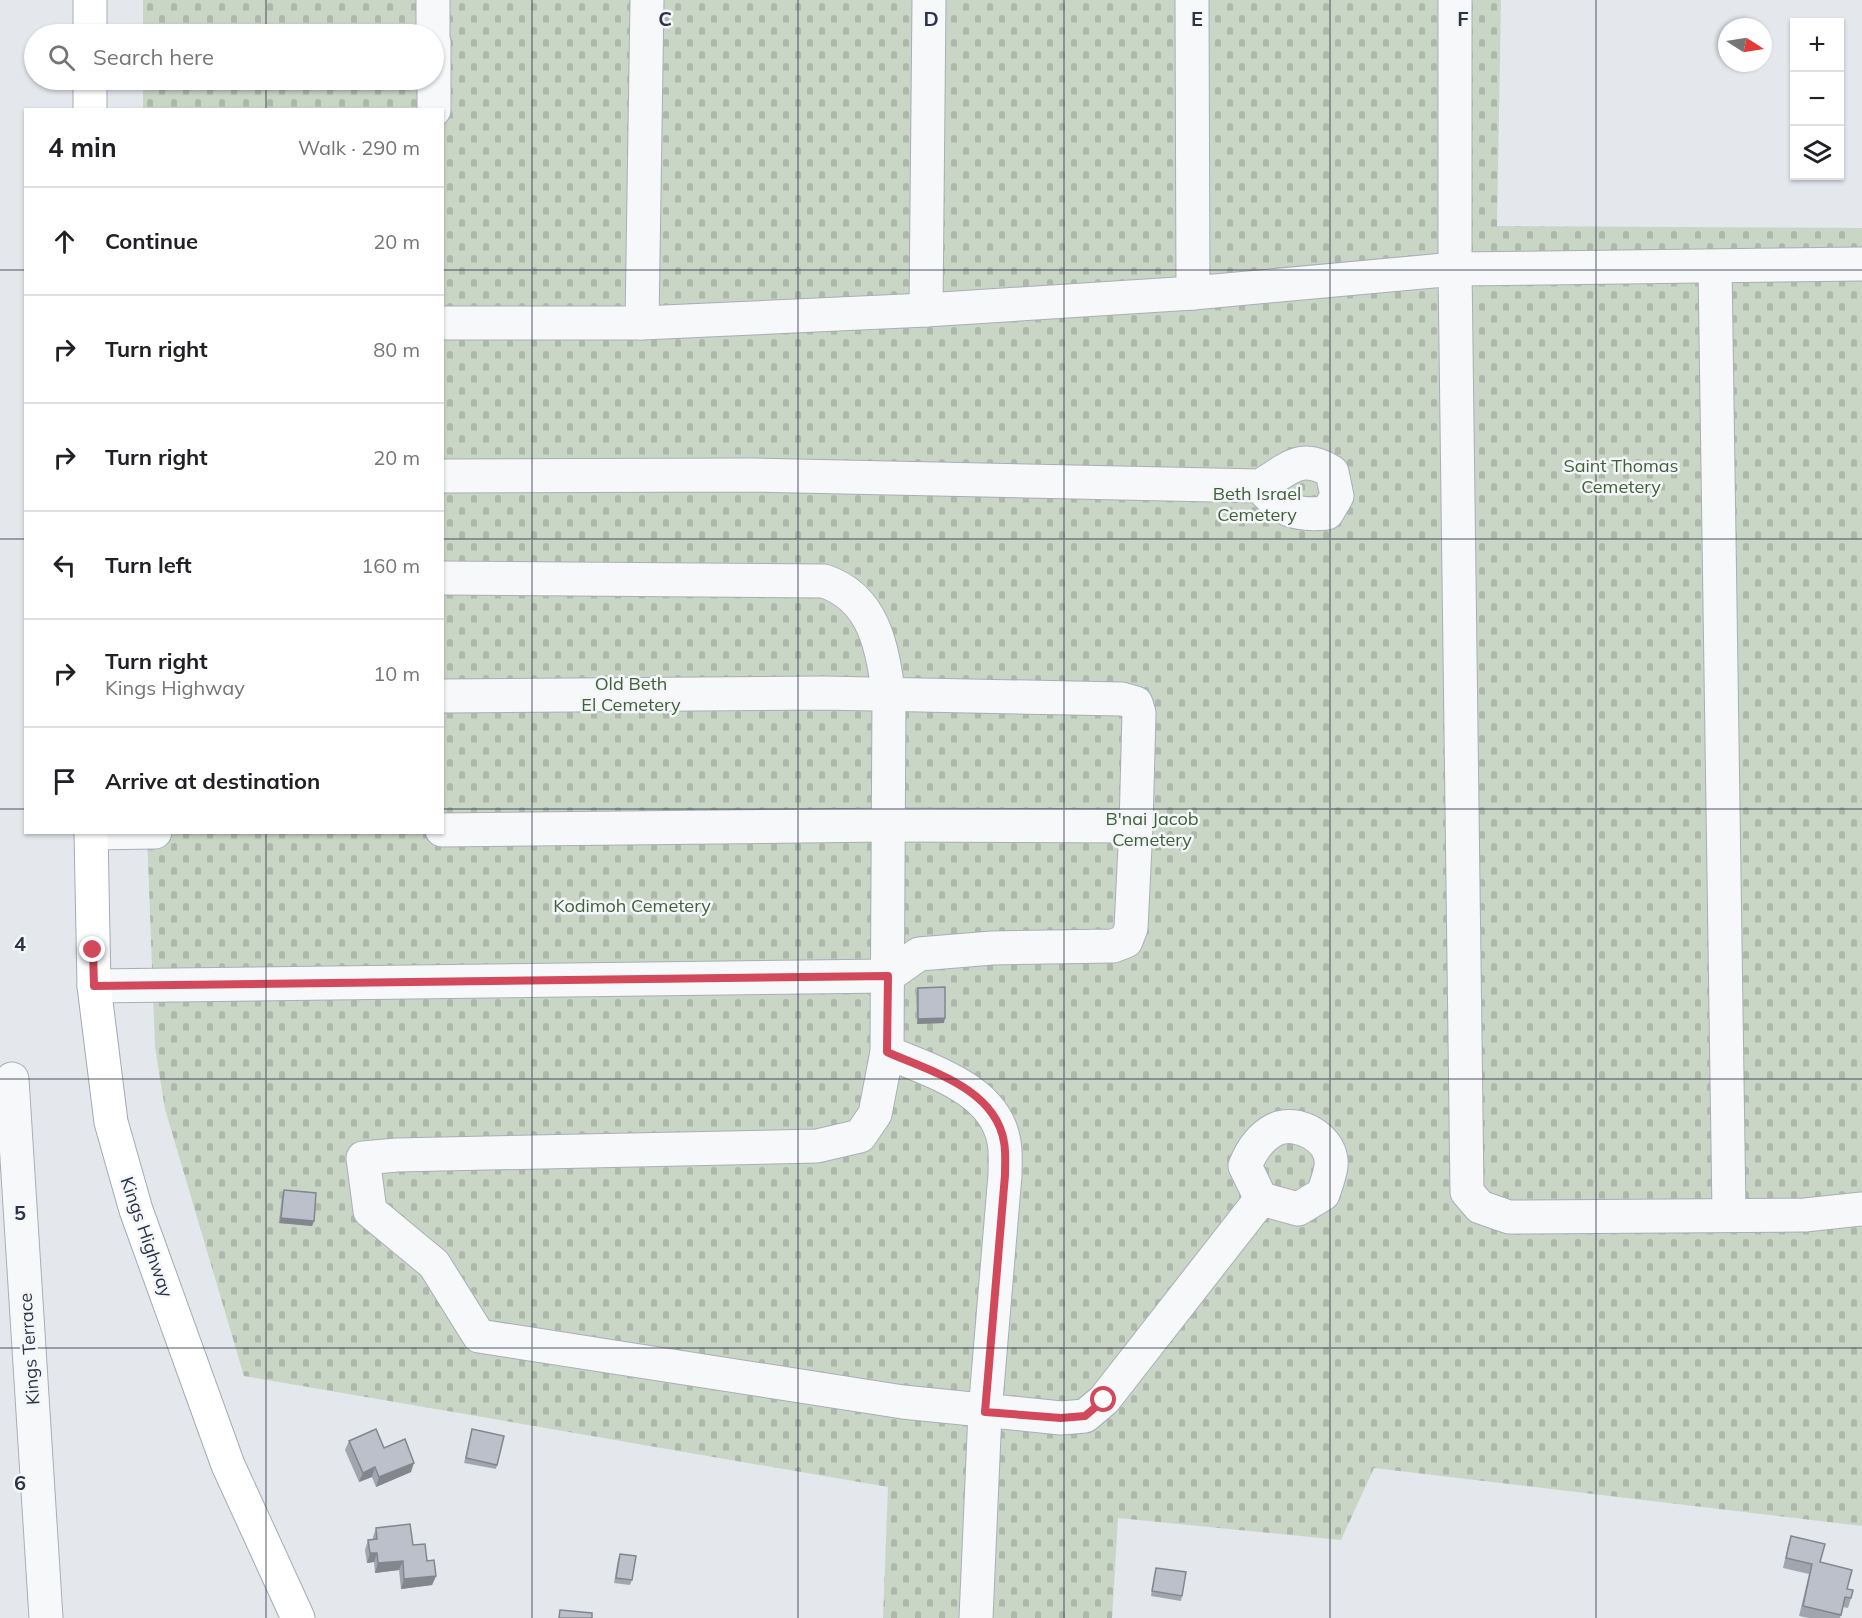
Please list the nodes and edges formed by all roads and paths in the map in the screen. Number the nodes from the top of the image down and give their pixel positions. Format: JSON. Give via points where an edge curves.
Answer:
{"nodes":[{"id":1,"x":90,"y":0,"type":"edge"},
{"id":2,"x":433,"y":0,"type":"edge"},
{"id":3,"x":647,"y":0,"type":"edge"},
{"id":4,"x":930,"y":0,"type":"edge"},
{"id":5,"x":1192,"y":0,"type":"edge"},
{"id":6,"x":1455,"y":0,"type":"edge"},
{"id":7,"x":90,"y":24,"type":"edge"},
{"id":8,"x":434,"y":24,"type":"edge"},
{"id":9,"x":90,"y":90,"type":"edge"},
{"id":10,"x":434,"y":90,"type":"edge"},
{"id":11,"x":90,"y":108,"type":"edge"},
{"id":12,"x":434,"y":108,"type":"edge"},
{"id":13,"x":1862,"y":264,"type":"edge"},
{"id":14,"x":1715,"y":267,"type":"junction"},
{"id":15,"x":1455,"y":269,"type":"junction"},
{"id":16,"x":1193,"y":293,"type":"junction"},
{"id":17,"x":926,"y":310,"type":"junction"},
{"id":18,"x":444,"y":322,"type":"edge"},
{"id":19,"x":642,"y":324,"type":"junction"},
{"id":20,"x":444,"y":476,"type":"edge"},
{"id":21,"x":1260,"y":486,"type":"dead end"},
{"id":22,"x":444,"y":578,"type":"edge"},
{"id":23,"x":444,"y":696,"type":"edge"},
{"id":24,"x":889,"y":696,"type":"junction"},
{"id":25,"x":887,"y":825,"type":"junction"},
{"id":26,"x":1136,"y":826,"type":"junction"},
{"id":27,"x":444,"y":830,"type":"edge"},
{"id":28,"x":91,"y":834,"type":"edge"},
{"id":29,"x":888,"y":976,"type":"junction"},
{"id":30,"x":94,"y":986,"type":"junction"},
{"id":31,"x":887,"y":1052,"type":"junction"},
{"id":32,"x":12,"y":1079,"type":"dead end"},
{"id":33,"x":1261,"y":1199,"type":"dead end"},
{"id":34,"x":1862,"y":1209,"type":"edge"},
{"id":35,"x":1729,"y":1214,"type":"junction"},
{"id":36,"x":985,"y":1412,"type":"junction"},
{"id":37,"x":45,"y":1618,"type":"edge"},
{"id":38,"x":298,"y":1618,"type":"edge"},
{"id":39,"x":976,"y":1618,"type":"edge"}],
"edges":[{"from":1,"to":7,"type":"main road"},
{"from":2,"to":8,"type":"street"},
{"from":3,"to":19,"type":"street"},
{"from":4,"to":17,"type":"street"},
{"from":5,"to":16,"type":"street"},
{"from":6,"to":15,"type":"street"},
{"from":9,"to":11,"type":"main road"},
{"from":10,"to":12,"type":"street"},
{"from":13,"to":14,"type":"street"},
{"from":14,"to":15,"type":"street"},
{"from":14,"to":35,"type":"street"},
{"from":15,"to":16,"type":"street"},
{"from":15,"to":35,"type":"street","via":[[1467,1192],[1480,1207],[1509,1217]]},
{"from":16,"to":17,"type":"street"},
{"from":17,"to":19,"type":"street"},
{"from":18,"to":19,"type":"street"},
{"from":20,"to":21,"type":"street","via":[[750,476]]},
{"from":22,"to":24,"type":"street","via":[[824,581],[842,587],[863,606],[883,655]]},
{"from":23,"to":24,"type":"street"},
{"from":24,"to":25,"type":"street"},
{"from":24,"to":26,"type":"street","via":[[1122,699],[1136,703]]},
{"from":25,"to":26,"type":"street"},
{"from":25,"to":27,"type":"street"},
{"from":25,"to":29,"type":"street"},
{"from":26,"to":29,"type":"street","via":[[1131,928],[1126,940],[1113,946],[918,954]]},
{"from":28,"to":30,"type":"main road","name":"Kings Highway"},
{"from":29,"to":30,"type":"street"},
{"from":29,"to":31,"type":"street"},
{"from":30,"to":38,"type":"main road","name":"Kings Highway","via":[[111,1122],[136,1210],[228,1465]]},
{"from":31,"to":36,"type":"street","via":[[969,1089],[990,1113],[1004,1140],[1005,1175]]},
{"from":31,"to":36,"type":"street","via":[[875,1114],[860,1136],[817,1146],[363,1158],[370,1211],[434,1264],[479,1336]]},
{"from":32,"to":37,"type":"street","name":"Kings Terrace"},
{"from":33,"to":36,"type":"street","via":[[1104,1400],[1085,1416]]},
{"from":34,"to":35,"type":"street","via":[[1805,1215]]},
{"from":36,"to":39,"type":"street"}]}
